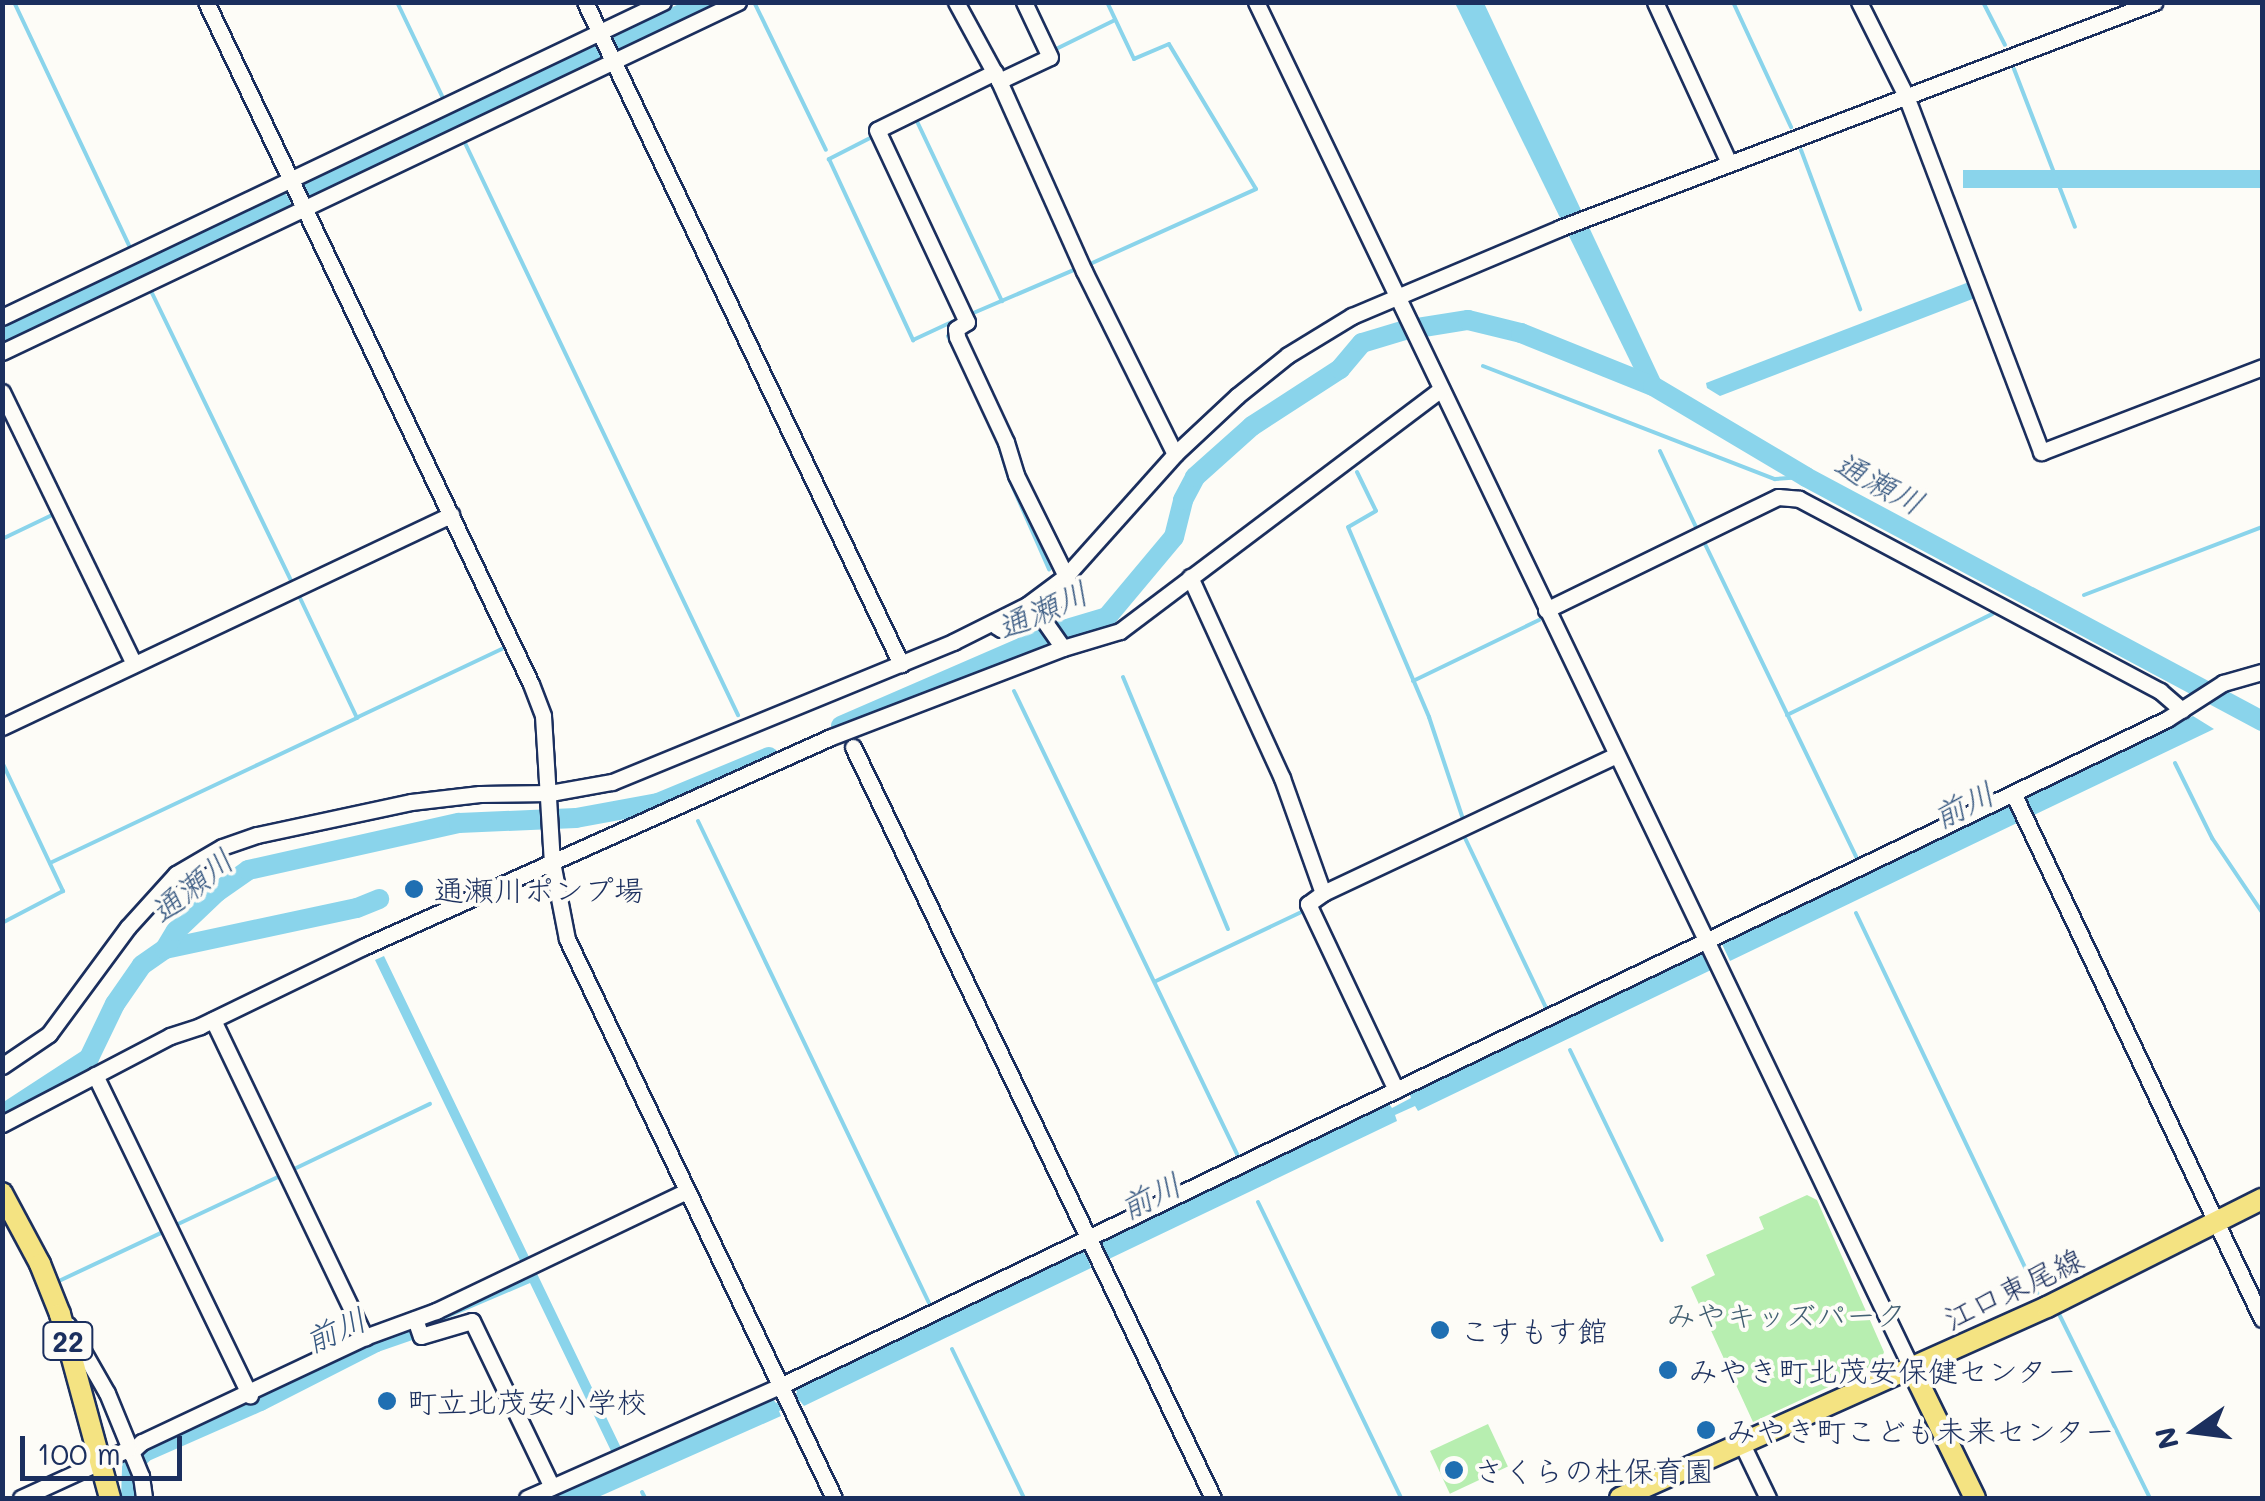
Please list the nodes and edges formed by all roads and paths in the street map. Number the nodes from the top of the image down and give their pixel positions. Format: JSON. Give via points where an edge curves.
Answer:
{"nodes":[{"id":1,"x":206,"y":2,"type":"edge"},
{"id":2,"x":585,"y":2,"type":"edge"},
{"id":3,"x":663,"y":2,"type":"edge"},
{"id":4,"x":738,"y":2,"type":"edge"},
{"id":5,"x":956,"y":2,"type":"edge"},
{"id":6,"x":1024,"y":2,"type":"edge"},
{"id":7,"x":1256,"y":2,"type":"edge"},
{"id":8,"x":1655,"y":2,"type":"edge"},
{"id":9,"x":1859,"y":2,"type":"edge"},
{"id":10,"x":2156,"y":2,"type":"edge"},
{"id":11,"x":606,"y":48,"type":"junction"},
{"id":12,"x":997,"y":76,"type":"junction"},
{"id":13,"x":1906,"y":96,"type":"junction"},
{"id":14,"x":1730,"y":163,"type":"junction"},
{"id":15,"x":298,"y":194,"type":"junction"},
{"id":16,"x":1394,"y":295,"type":"junction"},
{"id":17,"x":2,"y":317,"type":"edge"},
{"id":18,"x":2,"y":352,"type":"edge"},
{"id":19,"x":2262,"y":367,"type":"edge"},
{"id":20,"x":1441,"y":390,"type":"junction"},
{"id":21,"x":2,"y":392,"type":"edge"},
{"id":22,"x":1175,"y":454,"type":"junction"},
{"id":23,"x":450,"y":515,"type":"junction"},
{"id":24,"x":1066,"y":576,"type":"junction"},
{"id":25,"x":1190,"y":578,"type":"junction"},
{"id":26,"x":1546,"y":610,"type":"junction"},
{"id":27,"x":1040,"y":616,"type":"junction"},
{"id":28,"x":993,"y":624,"type":"junction"},
{"id":29,"x":1060,"y":646,"type":"junction"},
{"id":30,"x":134,"y":664,"type":"junction"},
{"id":31,"x":901,"y":664,"type":"junction"},
{"id":32,"x":2262,"y":672,"type":"edge"},
{"id":33,"x":2185,"y":708,"type":"junction"},
{"id":34,"x":2,"y":727,"type":"edge"},
{"id":35,"x":853,"y":747,"type":"dead end"},
{"id":36,"x":1616,"y":755,"type":"junction"},
{"id":37,"x":551,"y":799,"type":"junction"},
{"id":38,"x":2019,"y":804,"type":"junction"},
{"id":39,"x":552,"y":862,"type":"junction"},
{"id":40,"x":1323,"y":893,"type":"junction"},
{"id":41,"x":1708,"y":940,"type":"junction"},
{"id":42,"x":213,"y":1020,"type":"junction"},
{"id":43,"x":2,"y":1066,"type":"edge"},
{"id":44,"x":96,"y":1075,"type":"junction"},
{"id":45,"x":1396,"y":1090,"type":"junction"},
{"id":46,"x":2,"y":1124,"type":"edge"},
{"id":47,"x":686,"y":1191,"type":"junction"},
{"id":48,"x":2,"y":1193,"type":"edge"},
{"id":49,"x":2262,"y":1199,"type":"edge"},
{"id":50,"x":2218,"y":1222,"type":"junction"},
{"id":51,"x":1093,"y":1249,"type":"junction"},
{"id":52,"x":60,"y":1314,"type":"junction"},
{"id":53,"x":2262,"y":1319,"type":"edge"},
{"id":54,"x":417,"y":1324,"type":"junction"},
{"id":55,"x":365,"y":1337,"type":"junction"},
{"id":56,"x":1911,"y":1367,"type":"junction"},
{"id":57,"x":250,"y":1395,"type":"junction"},
{"id":58,"x":786,"y":1397,"type":"junction"},
{"id":59,"x":1742,"y":1442,"type":"junction"},
{"id":60,"x":132,"y":1456,"type":"junction"},
{"id":61,"x":100,"y":1461,"type":"junction"},
{"id":62,"x":552,"y":1487,"type":"junction"},
{"id":63,"x":21,"y":1498,"type":"edge"},
{"id":64,"x":110,"y":1498,"type":"edge"},
{"id":65,"x":144,"y":1498,"type":"edge"},
{"id":66,"x":527,"y":1498,"type":"edge"},
{"id":67,"x":834,"y":1498,"type":"edge"},
{"id":68,"x":1213,"y":1498,"type":"edge"},
{"id":69,"x":1620,"y":1498,"type":"edge"},
{"id":70,"x":1768,"y":1498,"type":"edge"},
{"id":71,"x":1976,"y":1498,"type":"edge"}],
"edges":[{"from":1,"to":15,"type":"street"},
{"from":2,"to":11,"type":"street"},
{"from":3,"to":11,"type":"street"},
{"from":4,"to":11,"type":"street"},
{"from":5,"to":12,"type":"street"},
{"from":6,"to":12,"type":"street","via":[[1050,57]]},
{"from":7,"to":16,"type":"street"},
{"from":8,"to":14,"type":"street"},
{"from":9,"to":13,"type":"street"},
{"from":10,"to":13,"type":"street"},
{"from":11,"to":15,"type":"street"},
{"from":11,"to":15,"type":"street"},
{"from":11,"to":31,"type":"street"},
{"from":12,"to":22,"type":"street"},
{"from":12,"to":24,"type":"street","via":[[877,130],[967,322],[956,329],[958,337]]},
{"from":13,"to":14,"type":"street"},
{"from":13,"to":19,"type":"street","via":[[2041,452]]},
{"from":14,"to":16,"type":"street"},
{"from":15,"to":17,"type":"street"},
{"from":15,"to":18,"type":"street"},
{"from":15,"to":23,"type":"street"},
{"from":16,"to":20,"type":"street"},
{"from":16,"to":22,"type":"street","via":[[1288,354]]},
{"from":20,"to":25,"type":"street"},
{"from":20,"to":26,"type":"street"},
{"from":21,"to":30,"type":"street"},
{"from":22,"to":24,"type":"street"},
{"from":23,"to":30,"type":"street"},
{"from":23,"to":37,"type":"street","via":[[532,684],[543,716]]},
{"from":24,"to":27,"type":"street","via":[[1070,588]]},
{"from":24,"to":28,"type":"street"},
{"from":25,"to":29,"type":"street","via":[[1120,631]]},
{"from":25,"to":40,"type":"street","via":[[1282,778]]},
{"from":26,"to":33,"type":"street","via":[[1778,497],[1800,499]]},
{"from":26,"to":36,"type":"street"},
{"from":27,"to":28,"type":"street","via":[[1001,629]]},
{"from":27,"to":29,"type":"street"},
{"from":28,"to":31,"type":"street"},
{"from":29,"to":39,"type":"street"},
{"from":30,"to":34,"type":"street"},
{"from":31,"to":37,"type":"street","via":[[637,772]]},
{"from":32,"to":33,"type":"street","via":[[2223,683]]},
{"from":33,"to":38,"type":"street"},
{"from":35,"to":51,"type":"street"},
{"from":36,"to":40,"type":"street"},
{"from":36,"to":41,"type":"street"},
{"from":37,"to":39,"type":"street"},
{"from":37,"to":43,"type":"street","via":[[480,794],[411,802],[222,847],[176,874],[49,1034]]},
{"from":38,"to":41,"type":"street"},
{"from":38,"to":50,"type":"street"},
{"from":39,"to":42,"type":"street"},
{"from":39,"to":47,"type":"street","via":[[567,939]]},
{"from":40,"to":45,"type":"street","via":[[1308,904],[1310,911]]},
{"from":41,"to":45,"type":"street"},
{"from":41,"to":56,"type":"street"},
{"from":42,"to":44,"type":"street"},
{"from":42,"to":55,"type":"street"},
{"from":44,"to":46,"type":"street"},
{"from":44,"to":57,"type":"street"},
{"from":45,"to":51,"type":"street"},
{"from":47,"to":54,"type":"street"},
{"from":47,"to":58,"type":"street"},
{"from":48,"to":52,"type":"main road","number":"22"},
{"from":49,"to":50,"type":"main road","name":"江口東尾線"},
{"from":50,"to":53,"type":"street"},
{"from":50,"to":56,"type":"main road","name":"江口東尾線"},
{"from":51,"to":58,"type":"street"},
{"from":51,"to":68,"type":"street"},
{"from":52,"to":60,"type":"street","via":[[92,1360]]},
{"from":52,"to":61,"type":"main road","number":"22"},
{"from":54,"to":55,"type":"street"},
{"from":54,"to":62,"type":"street","via":[[421,1336],[472,1321]]},
{"from":55,"to":57,"type":"street"},
{"from":56,"to":59,"type":"main road","name":"江口東尾線"},
{"from":56,"to":71,"type":"main road"},
{"from":57,"to":60,"type":"street","via":[[142,1442]]},
{"from":58,"to":62,"type":"street"},
{"from":58,"to":67,"type":"street"},
{"from":59,"to":69,"type":"main road","name":"江口東尾線"},
{"from":59,"to":70,"type":"street"},
{"from":60,"to":61,"type":"street"},
{"from":60,"to":65,"type":"street"},
{"from":61,"to":63,"type":"street"},
{"from":61,"to":64,"type":"main road","number":"22"},
{"from":62,"to":66,"type":"street"}]}
